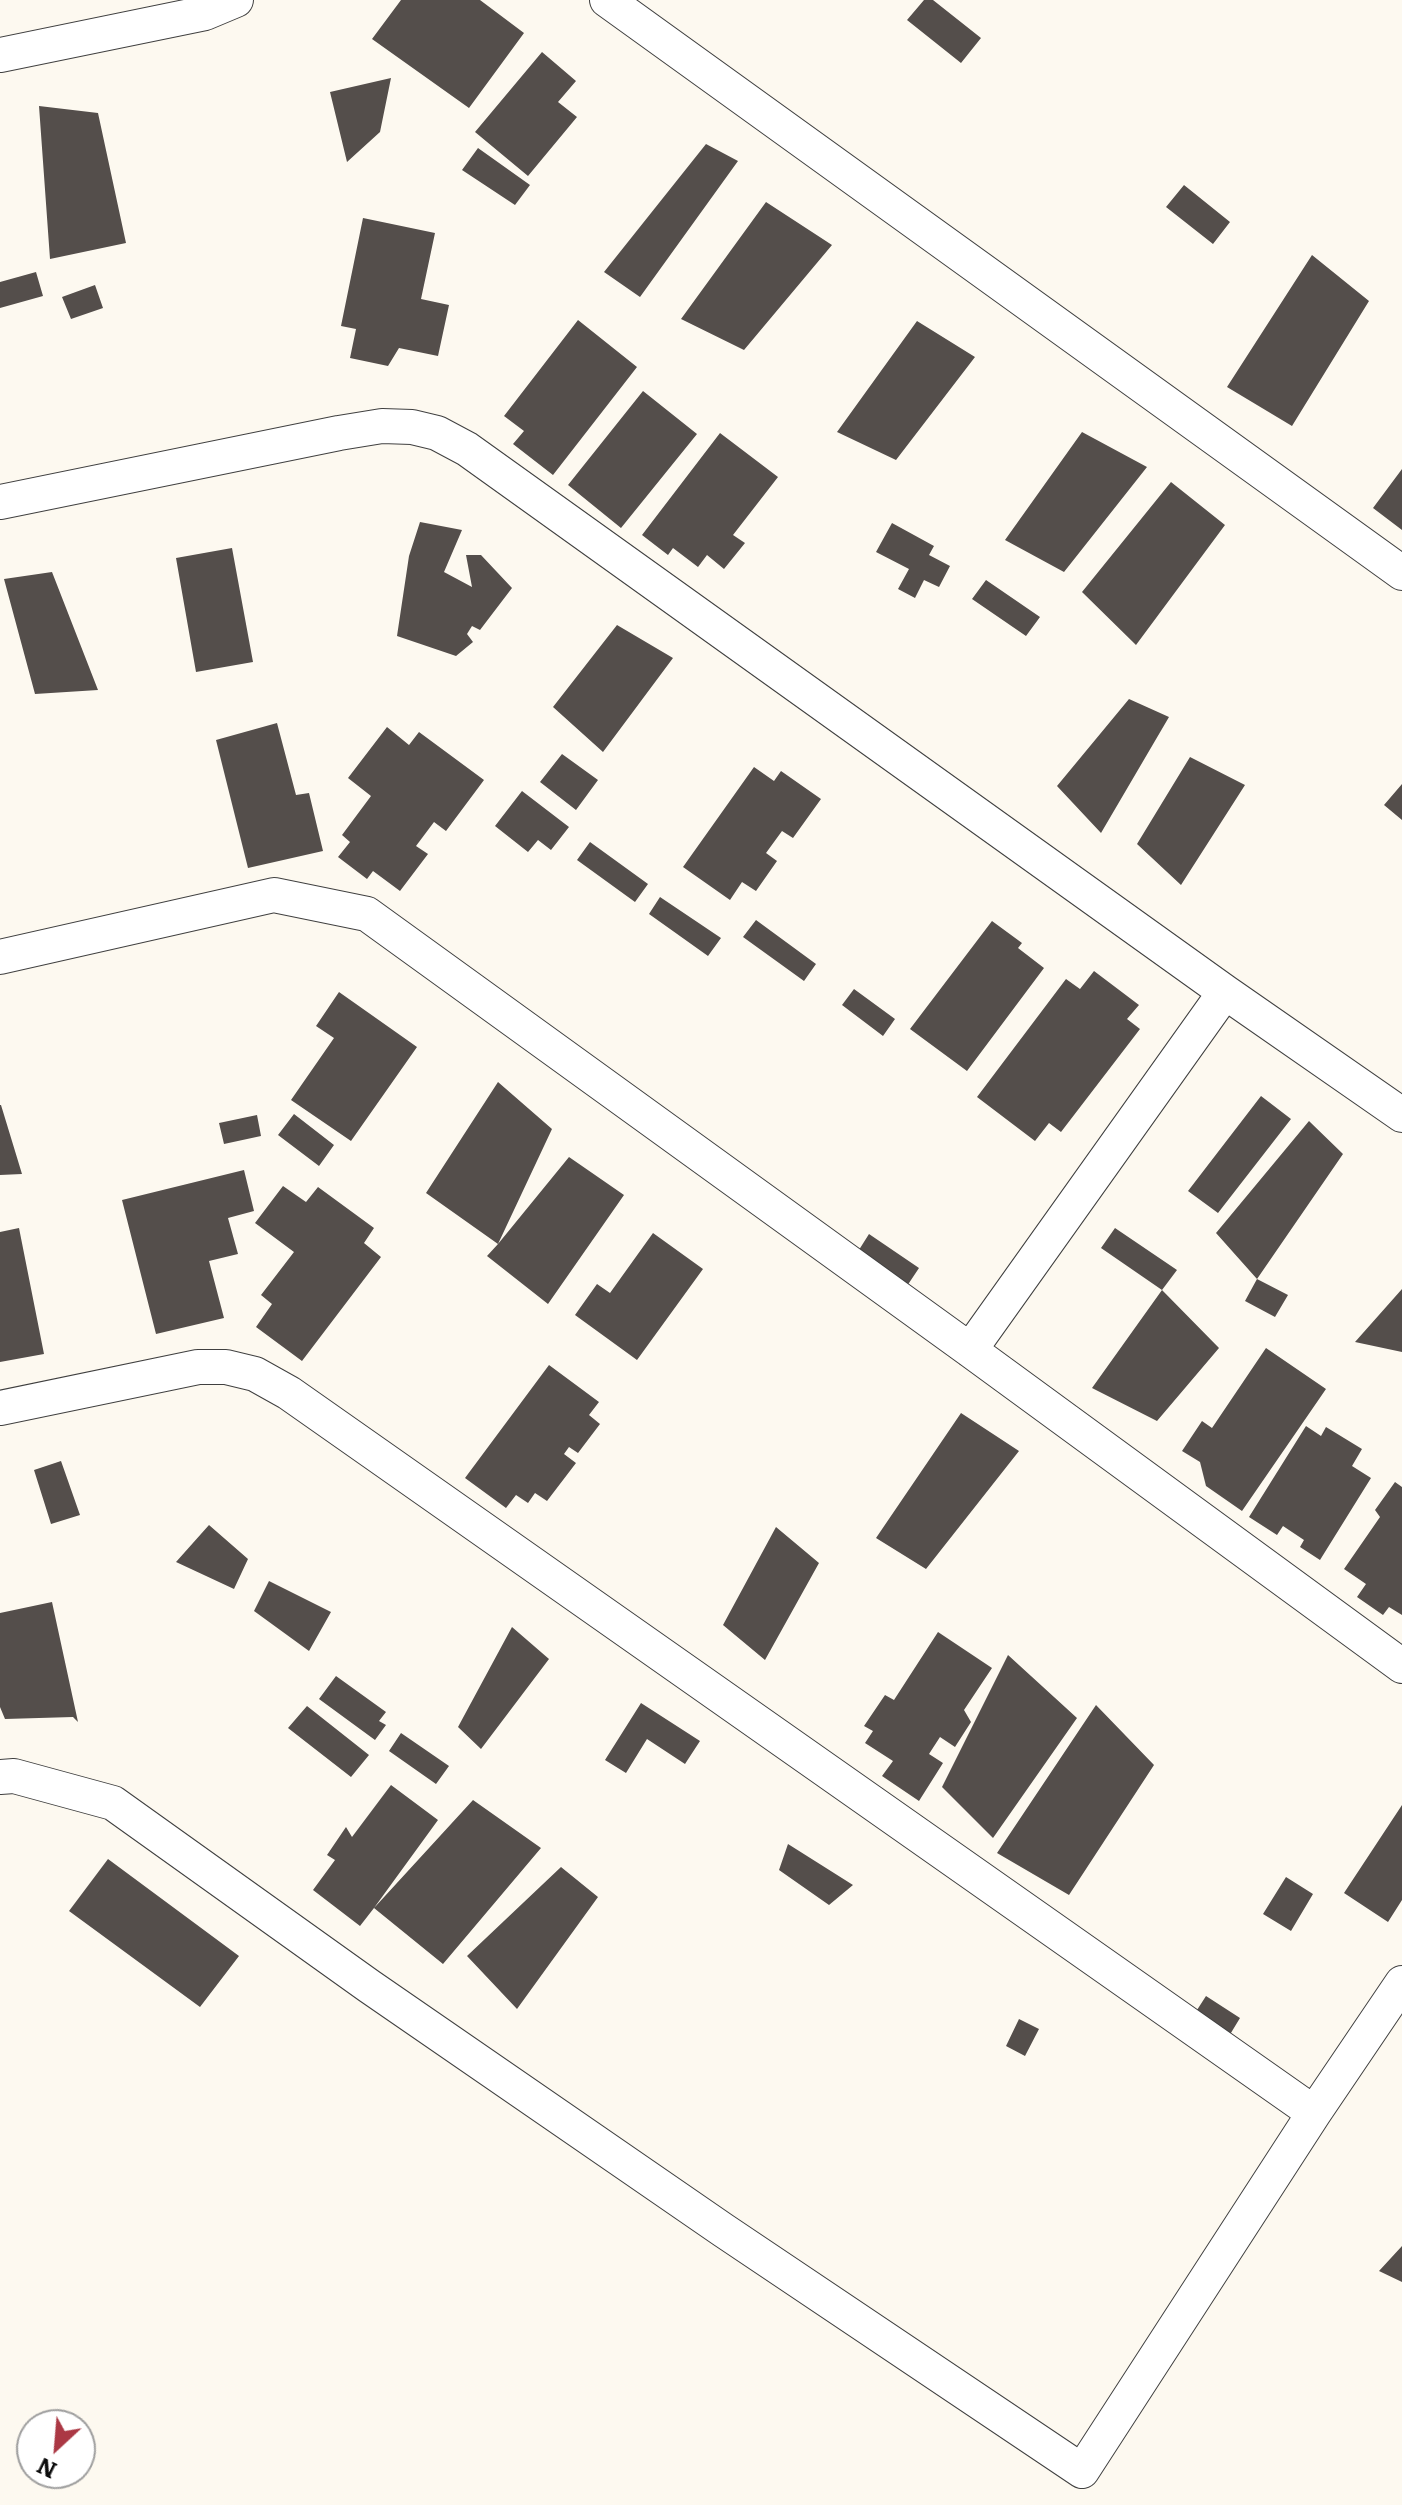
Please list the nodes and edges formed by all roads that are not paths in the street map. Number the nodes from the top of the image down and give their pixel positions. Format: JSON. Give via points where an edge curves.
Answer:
{"nodes":[{"id":1,"x":236,"y":0,"type":"edge"},
{"id":2,"x":607,"y":0,"type":"edge"},
{"id":3,"x":0,"y":55,"type":"edge"},
{"id":4,"x":0,"y":502,"type":"edge"},
{"id":5,"x":1402,"y":573,"type":"edge"},
{"id":6,"x":0,"y":957,"type":"edge"},
{"id":7,"x":1225,"y":992,"type":"junction"},
{"id":8,"x":1402,"y":1115,"type":"edge"},
{"id":9,"x":970,"y":1350,"type":"junction"},
{"id":10,"x":0,"y":1408,"type":"edge"},
{"id":11,"x":1402,"y":1666,"type":"edge"},
{"id":12,"x":0,"y":1777,"type":"edge"},
{"id":13,"x":1402,"y":1983,"type":"edge"},
{"id":14,"x":1314,"y":2113,"type":"junction"}],
"edges":[{"from":1,"to":3,"type":"street","via":[[205,13]]},
{"from":2,"to":5,"type":"street"},
{"from":4,"to":7,"type":"street","via":[[382,426],[437,433],[467,449]]},
{"from":6,"to":9,"type":"street","via":[[274,895],[367,914]]},
{"from":7,"to":8,"type":"street"},
{"from":7,"to":9,"type":"street"},
{"from":9,"to":11,"type":"street"},
{"from":10,"to":14,"type":"street","via":[[198,1367],[255,1374]]},
{"from":12,"to":14,"type":"street","via":[[14,1776],[113,1803],[369,1986],[1082,2471]]},
{"from":13,"to":14,"type":"street"}]}
